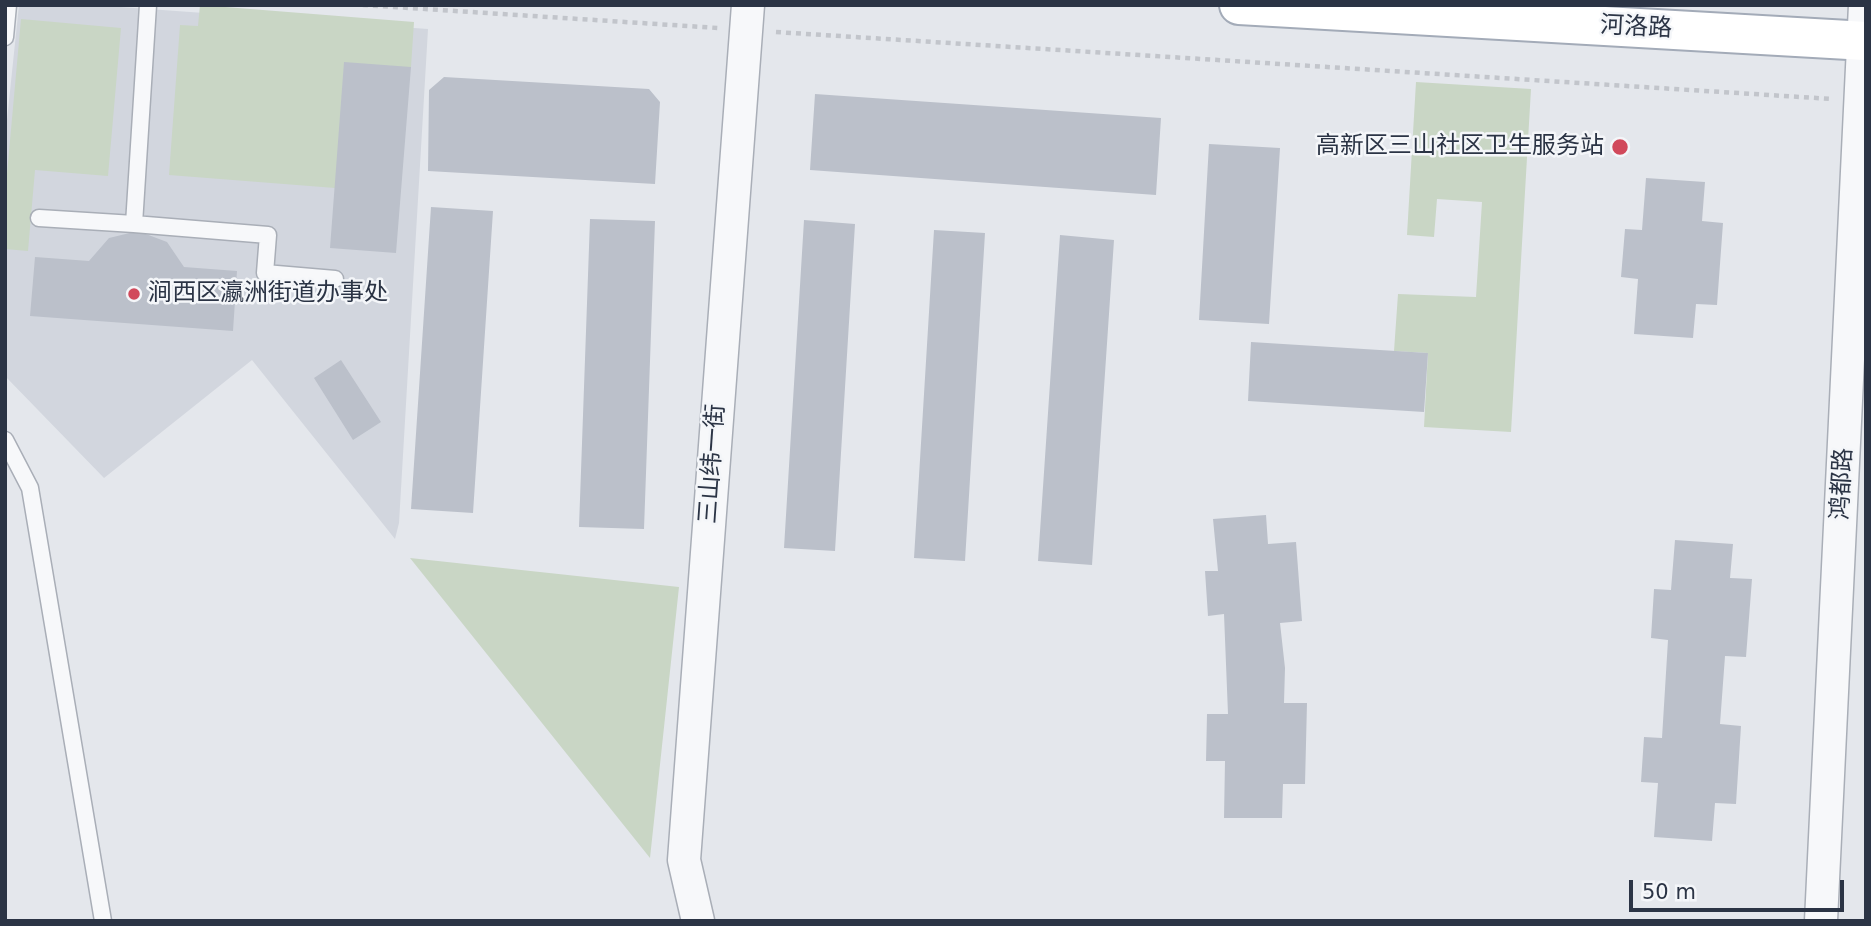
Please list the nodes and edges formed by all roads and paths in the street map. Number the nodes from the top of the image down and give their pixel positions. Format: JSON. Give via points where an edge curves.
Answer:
{"nodes":[{"id":1,"x":8,"y":5,"type":"edge"},
{"id":2,"x":148,"y":5,"type":"edge"},
{"id":3,"x":363,"y":5,"type":"edge"},
{"id":4,"x":1239,"y":5,"type":"edge"},
{"id":5,"x":747,"y":18,"type":"edge"},
{"id":6,"x":1865,"y":29,"type":"edge"},
{"id":7,"x":5,"y":37,"type":"edge"},
{"id":8,"x":1862,"y":101,"type":"junction"},
{"id":9,"x":39,"y":218,"type":"dead end"},
{"id":10,"x":134,"y":224,"type":"junction"},
{"id":11,"x":335,"y":279,"type":"dead end"},
{"id":12,"x":5,"y":440,"type":"edge"},
{"id":13,"x":103,"y":921,"type":"edge"},
{"id":14,"x":698,"y":921,"type":"edge"},
{"id":15,"x":1821,"y":921,"type":"edge"}],
"edges":[{"from":1,"to":7,"type":"lane"},
{"from":2,"to":10,"type":"lane"},
{"from":3,"to":5,"type":"path"},
{"from":4,"to":6,"type":"main road","name":"河洛路"},
{"from":5,"to":8,"type":"path"},
{"from":5,"to":14,"type":"street","name":"三山纬一街","via":[[684,860]]},
{"from":6,"to":8,"type":"street","name":"鸿都路"},
{"from":8,"to":15,"type":"street","name":"鸿都路"},
{"from":9,"to":10,"type":"lane"},
{"from":10,"to":11,"type":"lane","via":[[268,235],[265,273]]},
{"from":12,"to":13,"type":"lane","via":[[30,488]]}]}
